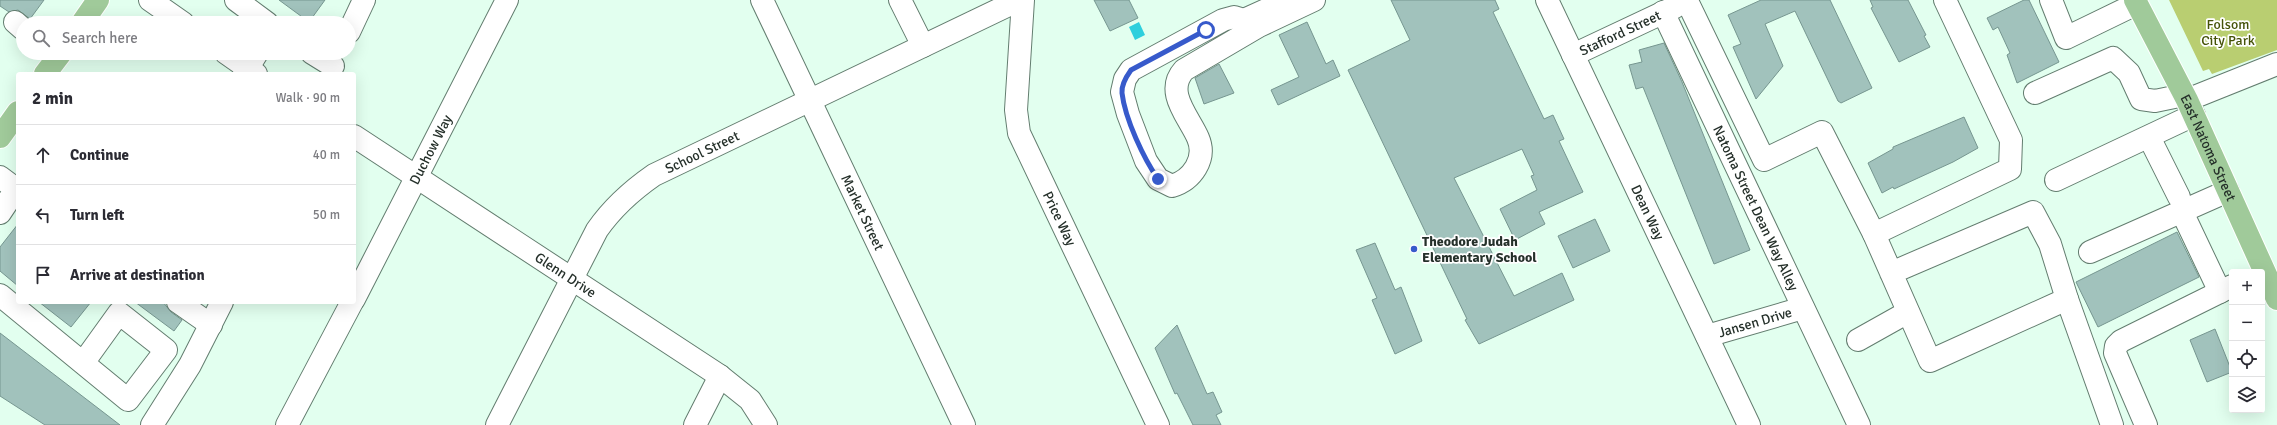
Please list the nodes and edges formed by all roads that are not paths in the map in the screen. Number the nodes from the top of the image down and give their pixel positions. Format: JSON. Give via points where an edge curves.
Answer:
{"nodes":[{"id":1,"x":98,"y":0,"type":"edge"},
{"id":2,"x":150,"y":0,"type":"edge"},
{"id":3,"x":236,"y":0,"type":"edge"},
{"id":4,"x":364,"y":0,"type":"edge"},
{"id":5,"x":507,"y":0,"type":"edge"},
{"id":6,"x":762,"y":0,"type":"edge"},
{"id":7,"x":900,"y":0,"type":"edge"},
{"id":8,"x":1019,"y":0,"type":"edge"},
{"id":9,"x":1023,"y":0,"type":"edge"},
{"id":10,"x":1288,"y":0,"type":"edge"},
{"id":11,"x":1314,"y":0,"type":"edge"},
{"id":12,"x":1547,"y":0,"type":"edge"},
{"id":13,"x":1945,"y":0,"type":"edge"},
{"id":14,"x":2051,"y":0,"type":"edge"},
{"id":15,"x":1688,"y":1,"type":"edge"},
{"id":16,"x":2136,"y":2,"type":"edge"},
{"id":17,"x":1663,"y":12,"type":"junction"},
{"id":18,"x":87,"y":16,"type":"edge"},
{"id":19,"x":173,"y":16,"type":"edge"},
{"id":20,"x":258,"y":16,"type":"edge"},
{"id":21,"x":356,"y":17,"type":"edge"},
{"id":22,"x":922,"y":46,"type":"junction"},
{"id":23,"x":1573,"y":55,"type":"junction"},
{"id":24,"x":54,"y":60,"type":"edge"},
{"id":25,"x":238,"y":60,"type":"edge"},
{"id":26,"x":2277,"y":64,"type":"edge"},
{"id":27,"x":251,"y":67,"type":"edge"},
{"id":28,"x":46,"y":72,"type":"edge"},
{"id":29,"x":2035,"y":93,"type":"dead end"},
{"id":30,"x":810,"y":100,"type":"junction"},
{"id":31,"x":2188,"y":103,"type":"junction"},
{"id":32,"x":16,"y":115,"type":"edge"},
{"id":33,"x":0,"y":137,"type":"edge"},
{"id":34,"x":356,"y":137,"type":"edge"},
{"id":35,"x":2149,"y":137,"type":"junction"},
{"id":36,"x":416,"y":177,"type":"junction"},
{"id":37,"x":2056,"y":180,"type":"dead end"},
{"id":38,"x":11,"y":186,"type":"edge"},
{"id":39,"x":2228,"y":191,"type":"junction"},
{"id":40,"x":2181,"y":205,"type":"junction"},
{"id":41,"x":0,"y":213,"type":"edge"},
{"id":42,"x":1874,"y":234,"type":"junction"},
{"id":43,"x":2090,"y":252,"type":"dead end"},
{"id":44,"x":2261,"y":269,"type":"edge"},
{"id":45,"x":1891,"y":273,"type":"junction"},
{"id":46,"x":2265,"y":277,"type":"edge"},
{"id":47,"x":571,"y":279,"type":"junction"},
{"id":48,"x":2226,"y":289,"type":"edge"},
{"id":49,"x":0,"y":295,"type":"edge"},
{"id":50,"x":356,"y":295,"type":"edge"},
{"id":51,"x":2067,"y":299,"type":"junction"},
{"id":52,"x":2277,"y":299,"type":"edge"},
{"id":53,"x":181,"y":304,"type":"edge"},
{"id":54,"x":221,"y":304,"type":"edge"},
{"id":55,"x":351,"y":304,"type":"edge"},
{"id":56,"x":1803,"y":308,"type":"junction"},
{"id":57,"x":1908,"y":312,"type":"junction"},
{"id":58,"x":210,"y":325,"type":"junction"},
{"id":59,"x":1707,"y":336,"type":"junction"},
{"id":60,"x":1858,"y":340,"type":"dead end"},
{"id":61,"x":83,"y":363,"type":"dead end"},
{"id":62,"x":720,"y":376,"type":"junction"},
{"id":63,"x":152,"y":425,"type":"edge"},
{"id":64,"x":287,"y":425,"type":"edge"},
{"id":65,"x":497,"y":425,"type":"edge"},
{"id":66,"x":695,"y":425,"type":"edge"},
{"id":67,"x":766,"y":425,"type":"edge"},
{"id":68,"x":964,"y":425,"type":"edge"},
{"id":69,"x":1158,"y":425,"type":"edge"},
{"id":70,"x":1749,"y":425,"type":"edge"},
{"id":71,"x":1859,"y":425,"type":"edge"},
{"id":72,"x":2112,"y":425,"type":"edge"},
{"id":73,"x":2146,"y":425,"type":"edge"}],
"edges":[{"from":1,"to":18,"type":"main road"},
{"from":2,"to":19,"type":"street"},
{"from":3,"to":20,"type":"street"},
{"from":4,"to":21,"type":"street"},
{"from":5,"to":36,"type":"street","name":"Duchow Way"},
{"from":6,"to":30,"type":"street","name":"Market Street"},
{"from":7,"to":22,"type":"street"},
{"from":8,"to":22,"type":"street","name":"School Street"},
{"from":9,"to":69,"type":"street","name":"Price Way","via":[[1016,110],[1019,133]]},
{"from":10,"to":11,"type":"street","via":[[1244,20],[1234,17],[1223,20],[1131,70],[1125,79],[1122,92],[1146,161],[1158,179],[1172,186],[1181,183],[1193,175],[1200,157],[1198,139],[1178,99],[1177,86],[1180,74],[1259,26]]},
{"from":12,"to":23,"type":"street","name":"Dean Way"},
{"from":13,"to":42,"type":"street","via":[[2011,140],[2010,168]]},
{"from":14,"to":16,"type":"street","via":[[2066,38]]},
{"from":15,"to":17,"type":"street","name":"Stafford Street"},
{"from":15,"to":42,"type":"street","via":[[1764,160],[1822,132]]},
{"from":16,"to":31,"type":"main road","name":"East Natoma Street"},
{"from":17,"to":23,"type":"street","name":"Stafford Street"},
{"from":17,"to":56,"type":"street","name":"Natoma Street Dean Way Alley"},
{"from":22,"to":30,"type":"street","name":"School Street"},
{"from":23,"to":59,"type":"street","name":"Dean Way"},
{"from":24,"to":28,"type":"main road"},
{"from":25,"to":27,"type":"street"},
{"from":26,"to":31,"type":"street"},
{"from":29,"to":31,"type":"street","via":[[2113,58],[2129,73],[2141,99]]},
{"from":30,"to":47,"type":"street","name":"School Street","via":[[654,175],[635,188],[610,211]]},
{"from":30,"to":68,"type":"street","name":"Market Street"},
{"from":31,"to":35,"type":"street"},
{"from":31,"to":39,"type":"main road","name":"East Natoma Street"},
{"from":32,"to":33,"type":"main road"},
{"from":34,"to":36,"type":"street","name":"Glenn Drive"},
{"from":35,"to":37,"type":"street"},
{"from":35,"to":40,"type":"street"},
{"from":36,"to":47,"type":"street","name":"Glenn Drive"},
{"from":36,"to":50,"type":"street","name":"Duchow Way"},
{"from":38,"to":41,"type":"street"},
{"from":39,"to":40,"type":"street"},
{"from":39,"to":44,"type":"main road","name":"East Natoma Street"},
{"from":40,"to":43,"type":"street"},
{"from":40,"to":48,"type":"street"},
{"from":42,"to":45,"type":"street"},
{"from":45,"to":51,"type":"street","via":[[2033,212],[2050,244]]},
{"from":45,"to":57,"type":"street"},
{"from":46,"to":52,"type":"main road","name":"East Natoma Street"},
{"from":47,"to":62,"type":"street","name":"Glenn Drive"},
{"from":47,"to":65,"type":"street","name":"School Street"},
{"from":48,"to":73,"type":"street","via":[[2121,341],[2116,346],[2115,353]]},
{"from":49,"to":61,"type":"street"},
{"from":51,"to":57,"type":"street","via":[[1930,361]]},
{"from":51,"to":72,"type":"street"},
{"from":53,"to":58,"type":"street"},
{"from":54,"to":58,"type":"street"},
{"from":55,"to":64,"type":"street"},
{"from":56,"to":59,"type":"street","name":"Jansen Drive"},
{"from":56,"to":71,"type":"street","name":"Natoma Street Dean Way Alley"},
{"from":57,"to":60,"type":"street"},
{"from":58,"to":63,"type":"street","via":[[190,365]]},
{"from":59,"to":70,"type":"street","name":"Dean Way"},
{"from":62,"to":66,"type":"street"},
{"from":62,"to":67,"type":"street","name":"Glenn Drive","via":[[750,400]]}]}
